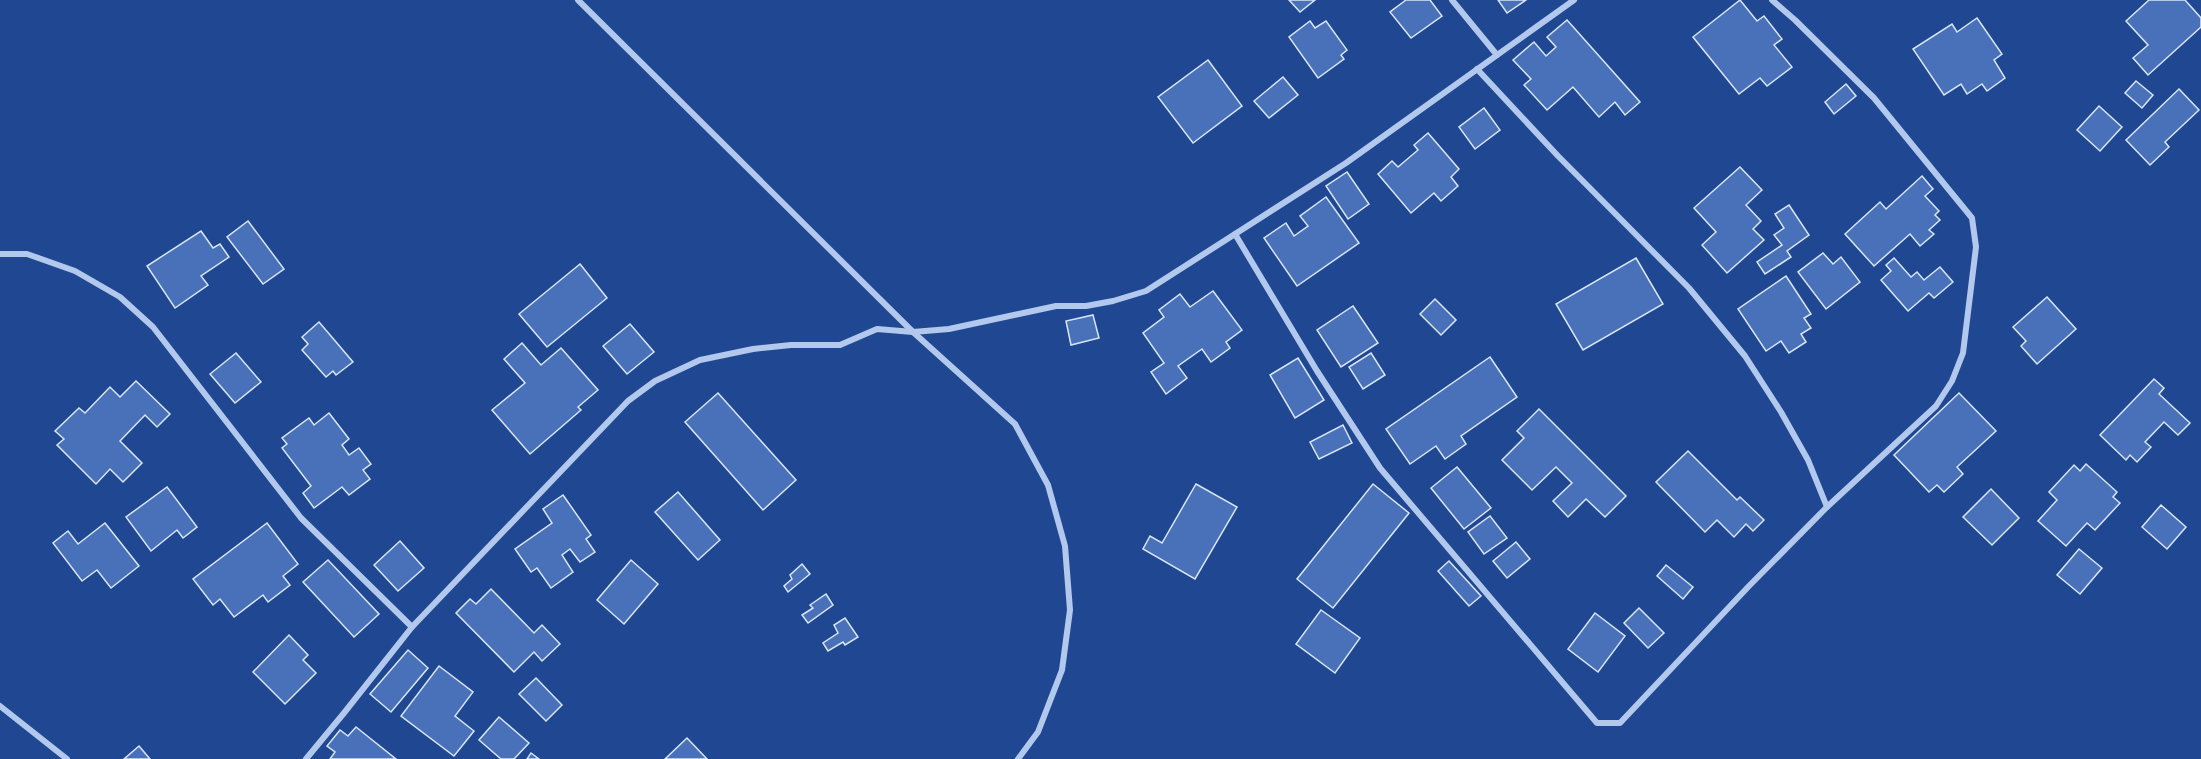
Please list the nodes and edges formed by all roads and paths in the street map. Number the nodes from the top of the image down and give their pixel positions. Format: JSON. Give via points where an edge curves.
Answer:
{"nodes":[{"id":1,"x":578,"y":0,"type":"edge"},
{"id":2,"x":1452,"y":0,"type":"edge"},
{"id":3,"x":1574,"y":0,"type":"edge"},
{"id":4,"x":1772,"y":0,"type":"edge"},
{"id":5,"x":1497,"y":55,"type":"junction"},
{"id":6,"x":1477,"y":69,"type":"junction"},
{"id":7,"x":1235,"y":234,"type":"junction"},
{"id":8,"x":0,"y":254,"type":"edge"},
{"id":9,"x":913,"y":332,"type":"junction"},
{"id":10,"x":1827,"y":507,"type":"junction"},
{"id":11,"x":412,"y":627,"type":"junction"},
{"id":12,"x":0,"y":706,"type":"edge"},
{"id":13,"x":67,"y":759,"type":"edge"},
{"id":14,"x":306,"y":759,"type":"edge"},
{"id":15,"x":1018,"y":759,"type":"edge"}],
"edges":[{"from":1,"to":9,"type":"street"},
{"from":2,"to":5,"type":"street"},
{"from":3,"to":5,"type":"street"},
{"from":4,"to":10,"type":"street","via":[[1874,98],[1972,218],[1976,247],[1963,353],[1952,381],[1936,406]]},
{"from":5,"to":6,"type":"street"},
{"from":6,"to":7,"type":"street","via":[[1346,163]]},
{"from":6,"to":10,"type":"street","via":[[1689,288],[1745,356],[1808,460]]},
{"from":7,"to":9,"type":"street","via":[[1146,291],[1086,306],[1056,306],[949,329]]},
{"from":7,"to":10,"type":"street","via":[[1380,468],[1597,723],[1620,723]]},
{"from":8,"to":11,"type":"street","via":[[27,254],[75,271],[120,297],[153,327],[301,518]]},
{"from":9,"to":11,"type":"street","via":[[877,329],[840,345],[753,349],[700,360],[655,381],[628,401]]},
{"from":9,"to":15,"type":"street","via":[[1015,424],[1048,485],[1065,546],[1070,610],[1062,670],[1038,732]]},
{"from":11,"to":14,"type":"street"},
{"from":12,"to":13,"type":"street"}]}
